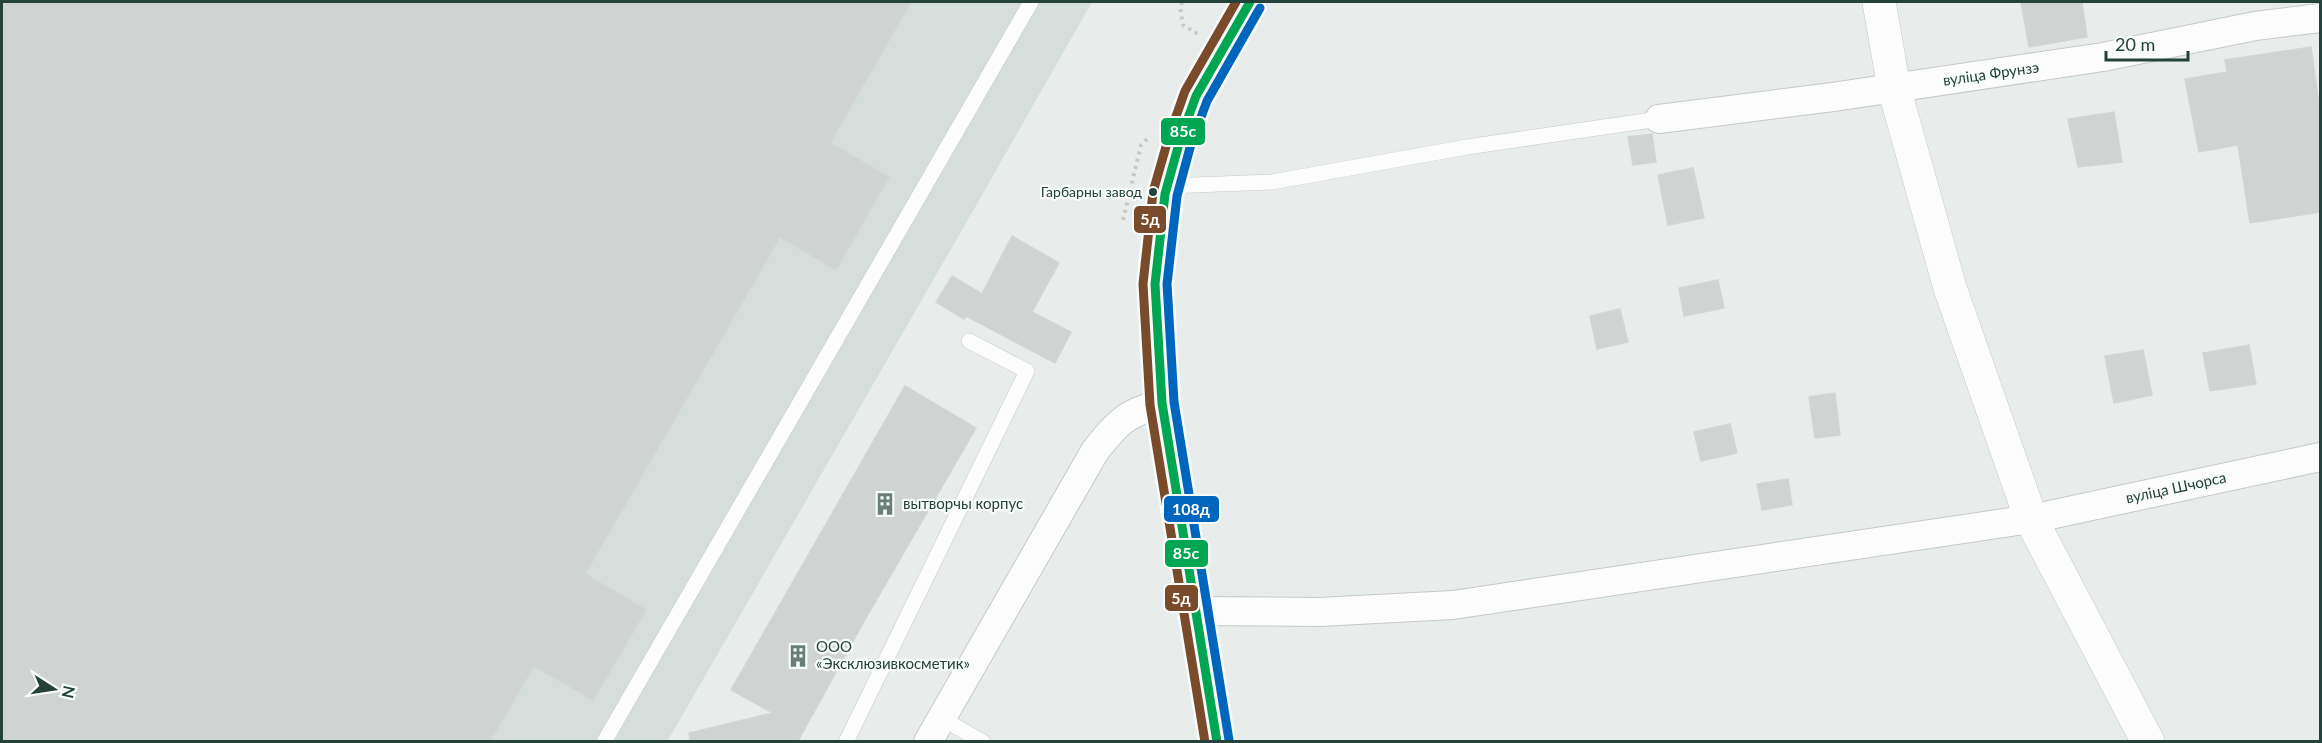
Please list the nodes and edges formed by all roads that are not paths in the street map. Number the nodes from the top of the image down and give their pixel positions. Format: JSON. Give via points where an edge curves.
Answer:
{"nodes":[{"id":1,"x":1031,"y":2,"type":"edge"},
{"id":2,"x":1250,"y":2,"type":"edge"},
{"id":3,"x":1879,"y":2,"type":"edge"},
{"id":4,"x":2320,"y":18,"type":"edge"},
{"id":5,"x":1894,"y":88,"type":"junction"},
{"id":6,"x":1659,"y":119,"type":"joint"},
{"id":7,"x":1167,"y":186,"type":"junction"},
{"id":8,"x":969,"y":340,"type":"dead end"},
{"id":9,"x":1162,"y":402,"type":"junction"},
{"id":10,"x":2320,"y":457,"type":"edge"},
{"id":11,"x":2031,"y":519,"type":"junction"},
{"id":12,"x":1196,"y":611,"type":"junction"},
{"id":13,"x":935,"y":730,"type":"edge"},
{"id":14,"x":604,"y":741,"type":"edge"},
{"id":15,"x":846,"y":741,"type":"edge"},
{"id":16,"x":983,"y":741,"type":"edge"},
{"id":17,"x":1217,"y":741,"type":"edge"},
{"id":18,"x":2148,"y":741,"type":"edge"}],
"edges":[{"from":1,"to":14,"type":"lane"},
{"from":2,"to":7,"type":"main road","via":[[1196,96]]},
{"from":3,"to":5,"type":"main road"},
{"from":4,"to":5,"type":"street","name":"вуліца Фрунзэ","via":[[2255,26],[2103,57]]},
{"from":5,"to":6,"type":"street","name":"вуліца Фрунзэ"},
{"from":5,"to":11,"type":"main road","via":[[1950,288]]},
{"from":6,"to":7,"type":"lane","via":[[1467,147],[1272,182]]},
{"from":7,"to":9,"type":"main road","via":[[1155,285]]},
{"from":8,"to":15,"type":"lane","via":[[1027,371]]},
{"from":9,"to":12,"type":"main road"},
{"from":9,"to":13,"type":"street","via":[[1117,423],[1095,451]]},
{"from":10,"to":11,"type":"street","name":"вуліца Шчорса"},
{"from":11,"to":12,"type":"street","name":"вуліца Шчорса","via":[[1453,605],[1319,612]]},
{"from":11,"to":18,"type":"main road"},
{"from":12,"to":17,"type":"main road"},
{"from":13,"to":16,"type":"lane"}]}
